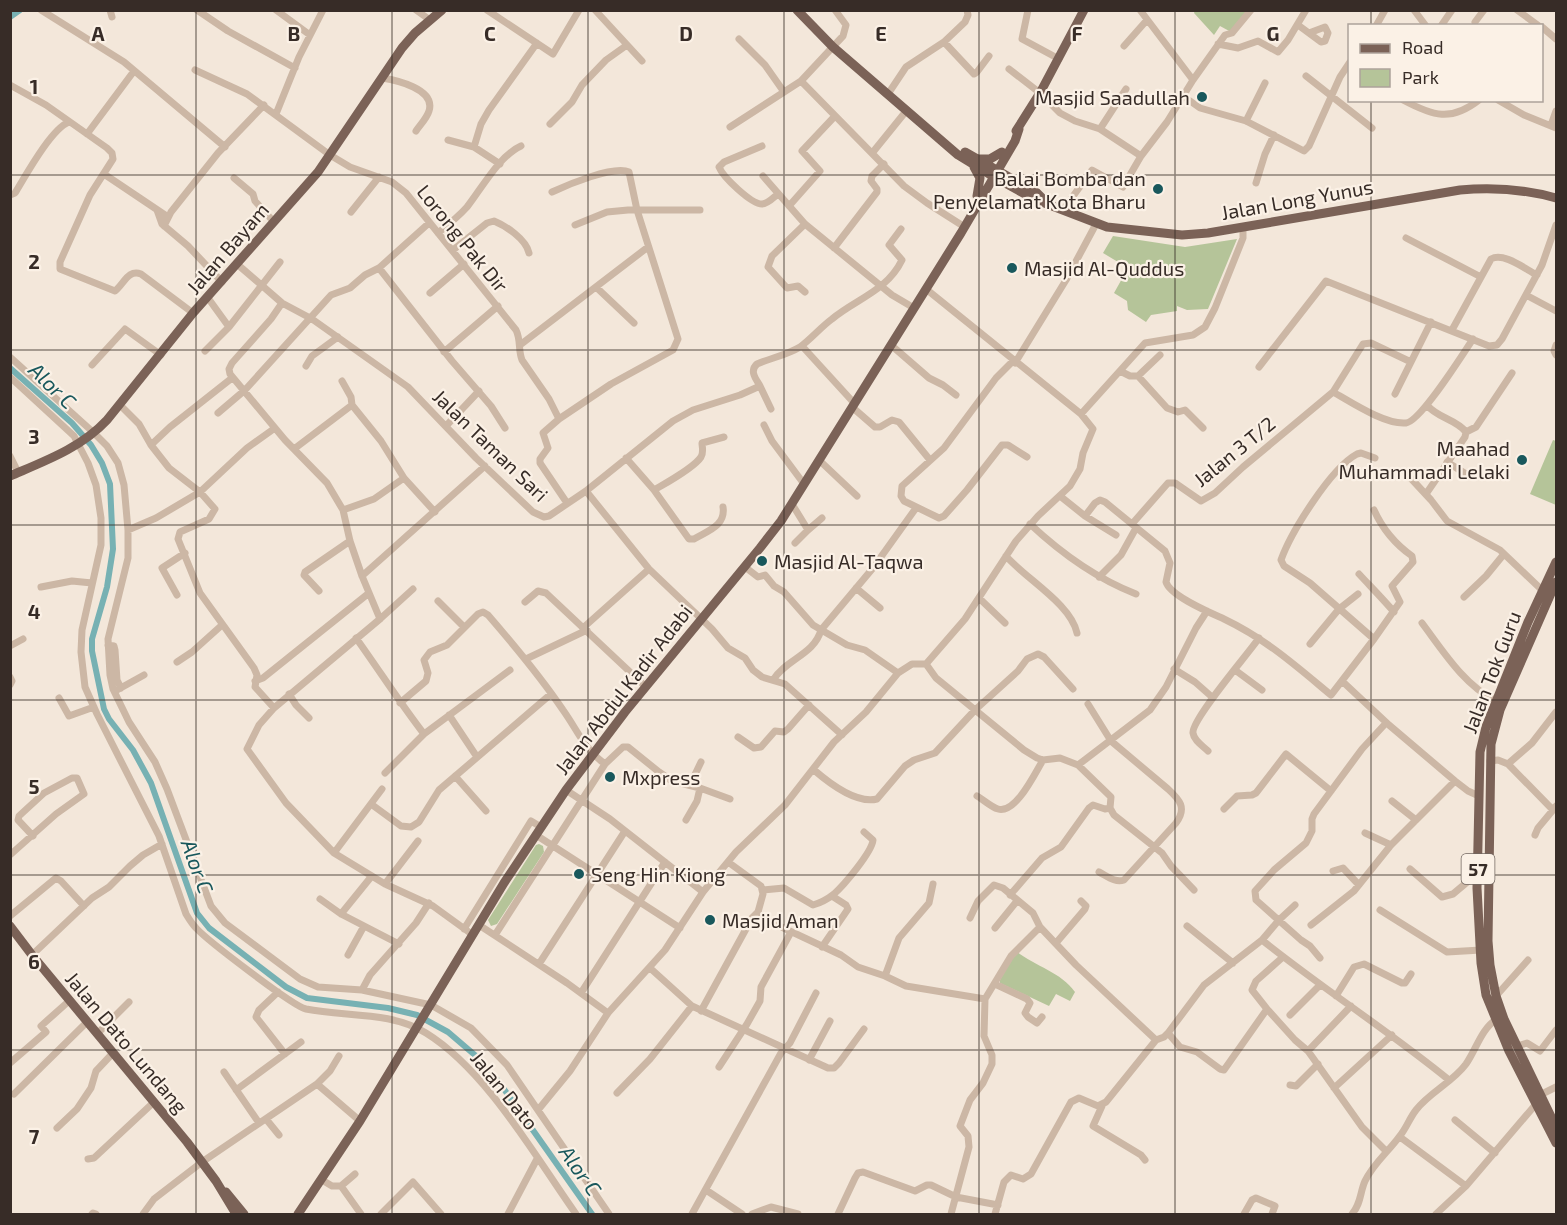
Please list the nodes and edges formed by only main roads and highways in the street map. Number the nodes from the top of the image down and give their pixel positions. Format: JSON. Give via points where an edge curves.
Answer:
{"nodes":[{"id":1,"x":442,"y":10,"type":"edge"},
{"id":2,"x":796,"y":10,"type":"edge"},
{"id":3,"x":1084,"y":10,"type":"edge"},
{"id":4,"x":1004,"y":153,"type":"junction"},
{"id":5,"x":973,"y":161,"type":"junction"},
{"id":6,"x":993,"y":173,"type":"junction"},
{"id":7,"x":1021,"y":188,"type":"junction"},
{"id":8,"x":979,"y":197,"type":"junction"},
{"id":9,"x":1557,"y":198,"type":"edge"},
{"id":10,"x":951,"y":248,"type":"junction"},
{"id":11,"x":14,"y":474,"type":"edge"},
{"id":12,"x":1557,"y":562,"type":"edge"},
{"id":13,"x":1557,"y":582,"type":"edge"},
{"id":14,"x":1547,"y":593,"type":"junction"},
{"id":15,"x":1489,"y":852,"type":"junction"},
{"id":16,"x":1478,"y":853,"type":"junction"},
{"id":17,"x":10,"y":926,"type":"edge"},
{"id":18,"x":1538,"y":1100,"type":"junction"},
{"id":19,"x":1557,"y":1127,"type":"edge"},
{"id":20,"x":1557,"y":1143,"type":"edge"},
{"id":21,"x":334,"y":1160,"type":"junction"},
{"id":22,"x":238,"y":1214,"type":"edge"},
{"id":23,"x":291,"y":1215,"type":"edge"},
{"id":24,"x":298,"y":1215,"type":"edge"}],
"edges":[{"from":1,"to":11,"type":"main road","name":"Jalan Bayam","via":[[402,48],[330,155],[120,405],[80,443]]},
{"from":2,"to":5,"type":"main road","name":"Jalan Long Yunus","via":[[888,94]]},
{"from":3,"to":4,"type":"main road","name":"Jalan Abdul Kadir Adabi"},
{"from":4,"to":5,"type":"main road"},
{"from":4,"to":6,"type":"main road","name":"Jalan Abdul Kadir Adabi"},
{"from":4,"to":7,"type":"main road","via":[[1008,173]]},
{"from":5,"to":6,"type":"main road","name":"Jalan Long Yunus"},
{"from":5,"to":8,"type":"main road","via":[[979,174]]},
{"from":6,"to":7,"type":"main road","name":"Jalan Long Yunus"},
{"from":6,"to":8,"type":"main road","name":"Jalan Abdul Kadir Adabi"},
{"from":7,"to":8,"type":"main road","via":[[999,187]]},
{"from":7,"to":9,"type":"main road","name":"Jalan Long Yunus","via":[[1034,199],[1096,224],[1182,235],[1460,190],[1514,189]]},
{"from":8,"to":10,"type":"main road","name":"Jalan Abdul Kadir Adabi"},
{"from":8,"to":10,"type":"main road","name":"Jalan Abdul Kadir Adabi","via":[[960,224]]},
{"from":10,"to":21,"type":"main road","name":"Jalan Abdul Kadir Adabi","via":[[771,534],[591,754],[538,831]]},
{"from":12,"to":14,"type":"main road","name":"Jalan Tok Guru","number":"57"},
{"from":13,"to":14,"type":"main road","name":"Jalan Tok Guru","number":"57"},
{"from":14,"to":15,"type":"main road","name":"Jalan Tok Guru","number":"57","via":[[1500,710],[1491,744]]},
{"from":14,"to":16,"type":"main road","name":"Jalan Tok Guru","number":"57","via":[[1534,609],[1486,727],[1480,752]]},
{"from":15,"to":16,"type":"main road"},
{"from":15,"to":18,"type":"main road","name":"Jalan Tok Guru","number":"57","via":[[1488,941],[1496,996]]},
{"from":16,"to":18,"type":"main road","name":"Jalan Tok Guru","number":"57","via":[[1481,963],[1486,995],[1509,1051]]},
{"from":17,"to":22,"type":"main road","name":"Jalan Dato Lundang","via":[[234,1201]]},
{"from":18,"to":19,"type":"main road","name":"Jalan Tok Guru","number":"57"},
{"from":18,"to":20,"type":"main road","name":"Jalan Tok Guru","number":"57"},
{"from":21,"to":23,"type":"main road","name":"Jalan Abdul Kadir Adabi"},
{"from":21,"to":24,"type":"main road","name":"Jalan Abdul Kadir Adabi"}]}
